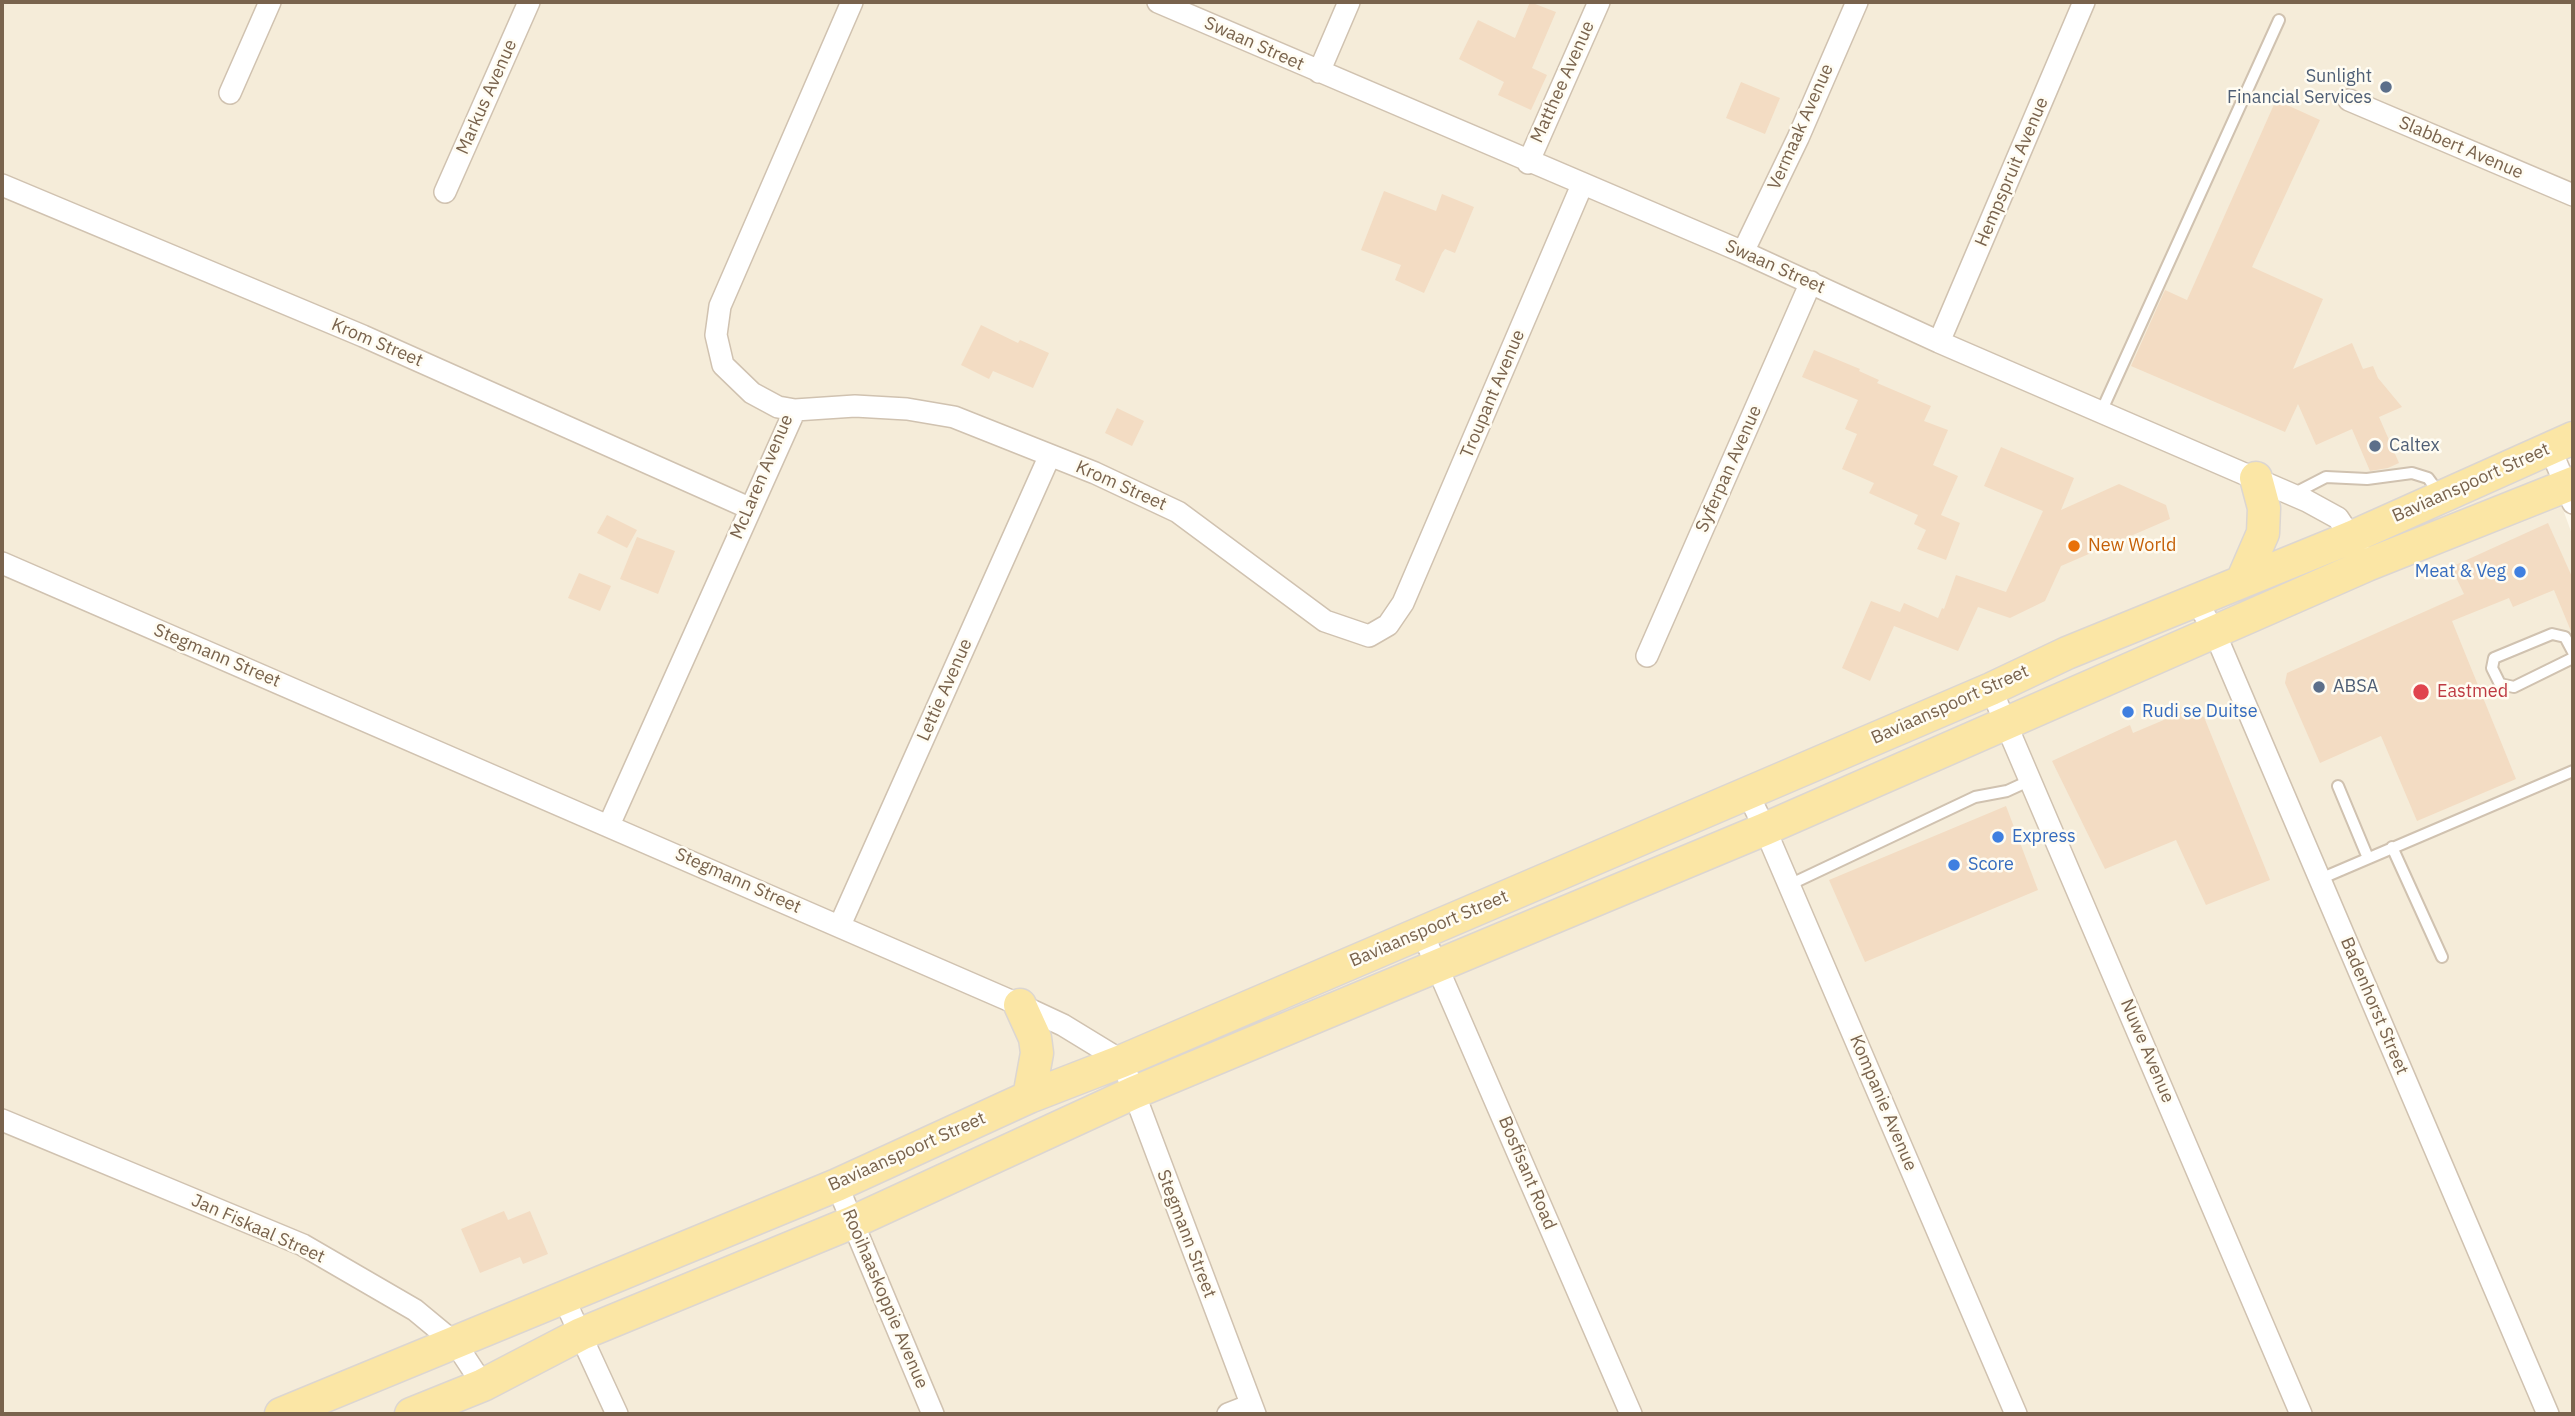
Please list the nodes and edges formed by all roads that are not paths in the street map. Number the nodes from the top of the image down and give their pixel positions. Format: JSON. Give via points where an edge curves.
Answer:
{"nodes":[{"id":1,"x":270,"y":2,"type":"edge"},
{"id":2,"x":529,"y":2,"type":"edge"},
{"id":3,"x":852,"y":2,"type":"edge"},
{"id":4,"x":1158,"y":2,"type":"edge"},
{"id":5,"x":1349,"y":2,"type":"edge"},
{"id":6,"x":1600,"y":2,"type":"edge"},
{"id":7,"x":1857,"y":2,"type":"edge"},
{"id":8,"x":2084,"y":2,"type":"edge"},
{"id":9,"x":2279,"y":20,"type":"dead end"},
{"id":10,"x":1319,"y":72,"type":"junction"},
{"id":11,"x":230,"y":93,"type":"dead end"},
{"id":12,"x":2350,"y":100,"type":"dead end"},
{"id":13,"x":1528,"y":163,"type":"junction"},
{"id":14,"x":2,"y":185,"type":"edge"},
{"id":15,"x":1582,"y":186,"type":"junction"},
{"id":16,"x":446,"y":192,"type":"dead end"},
{"id":17,"x":2573,"y":195,"type":"edge"},
{"id":18,"x":1743,"y":252,"type":"junction"},
{"id":19,"x":1811,"y":282,"type":"junction"},
{"id":20,"x":1939,"y":342,"type":"junction"},
{"id":21,"x":795,"y":410,"type":"junction"},
{"id":22,"x":2101,"y":412,"type":"junction"},
{"id":23,"x":2562,"y":443,"type":"edge"},
{"id":24,"x":1050,"y":455,"type":"junction"},
{"id":25,"x":2256,"y":478,"type":"junction"},
{"id":26,"x":2571,"y":490,"type":"edge"},
{"id":27,"x":2292,"y":495,"type":"junction"},
{"id":28,"x":2441,"y":495,"type":"junction"},
{"id":29,"x":749,"y":508,"type":"junction"},
{"id":30,"x":2352,"y":537,"type":"junction"},
{"id":31,"x":2,"y":563,"type":"edge"},
{"id":32,"x":2367,"y":565,"type":"junction"},
{"id":33,"x":2243,"y":579,"type":"junction"},
{"id":34,"x":2195,"y":599,"type":"junction"},
{"id":35,"x":1404,"y":603,"type":"joint"},
{"id":36,"x":2214,"y":631,"type":"junction"},
{"id":37,"x":2573,"y":652,"type":"edge"},
{"id":38,"x":1647,"y":656,"type":"dead end"},
{"id":39,"x":2573,"y":658,"type":"edge"},
{"id":40,"x":1991,"y":689,"type":"junction"},
{"id":41,"x":2008,"y":724,"type":"junction"},
{"id":42,"x":2573,"y":771,"type":"edge"},
{"id":43,"x":2031,"y":780,"type":"junction"},
{"id":44,"x":2338,"y":786,"type":"dead end"},
{"id":45,"x":1747,"y":792,"type":"junction"},
{"id":46,"x":609,"y":825,"type":"junction"},
{"id":47,"x":1765,"y":829,"type":"junction"},
{"id":48,"x":2392,"y":847,"type":"junction"},
{"id":49,"x":2368,"y":858,"type":"junction"},
{"id":50,"x":2320,"y":879,"type":"junction"},
{"id":51,"x":1789,"y":885,"type":"junction"},
{"id":52,"x":840,"y":925,"type":"junction"},
{"id":53,"x":1422,"y":932,"type":"junction"},
{"id":54,"x":2442,"y":957,"type":"dead end"},
{"id":55,"x":1438,"y":968,"type":"junction"},
{"id":56,"x":1020,"y":1005,"type":"junction"},
{"id":57,"x":1122,"y":1061,"type":"junction"},
{"id":58,"x":1133,"y":1093,"type":"junction"},
{"id":59,"x":1029,"y":1097,"type":"junction"},
{"id":60,"x":2,"y":1121,"type":"edge"},
{"id":61,"x":837,"y":1185,"type":"junction"},
{"id":62,"x":853,"y":1222,"type":"junction"},
{"id":63,"x":564,"y":1299,"type":"junction"},
{"id":64,"x":581,"y":1334,"type":"junction"},
{"id":65,"x":456,"y":1344,"type":"junction"},
{"id":66,"x":483,"y":1385,"type":"junction"},
{"id":67,"x":1253,"y":1410,"type":"edge"},
{"id":68,"x":281,"y":1414,"type":"edge"},
{"id":69,"x":411,"y":1414,"type":"edge"},
{"id":70,"x":617,"y":1414,"type":"edge"},
{"id":71,"x":933,"y":1414,"type":"edge"},
{"id":72,"x":1228,"y":1414,"type":"edge"},
{"id":73,"x":1631,"y":1414,"type":"edge"},
{"id":74,"x":2016,"y":1414,"type":"edge"},
{"id":75,"x":2301,"y":1414,"type":"edge"},
{"id":76,"x":2548,"y":1414,"type":"edge"}],
"edges":[{"from":1,"to":11,"type":"street"},
{"from":2,"to":16,"type":"street","name":"Markus Avenue"},
{"from":3,"to":21,"type":"street","name":"McLaren Avenue","via":[[720,306],[716,335],[723,365],[752,393]]},
{"from":4,"to":10,"type":"street","name":"Swaan Street"},
{"from":5,"to":10,"type":"street"},
{"from":6,"to":13,"type":"street","name":"Matthee Avenue"},
{"from":7,"to":18,"type":"street","name":"Vermaak Avenue"},
{"from":8,"to":20,"type":"street","name":"Hempspruit Avenue"},
{"from":9,"to":22,"type":"lane"},
{"from":10,"to":13,"type":"street","name":"Swaan Street"},
{"from":12,"to":17,"type":"street","name":"Slabbert Avenue"},
{"from":13,"to":15,"type":"street","name":"Swaan Street"},
{"from":14,"to":29,"type":"street","name":"Krom Street","via":[[363,337]]},
{"from":15,"to":18,"type":"street","name":"Swaan Street"},
{"from":15,"to":35,"type":"street","name":"Troupant Avenue"},
{"from":18,"to":19,"type":"street","name":"Swaan Street"},
{"from":19,"to":20,"type":"street","name":"Swaan Street"},
{"from":19,"to":38,"type":"street","name":"Syferpan Avenue"},
{"from":20,"to":22,"type":"street","name":"Swaan Street"},
{"from":21,"to":24,"type":"street","name":"Krom Street","via":[[907,408],[954,417]]},
{"from":21,"to":29,"type":"street","name":"McLaren Avenue"},
{"from":22,"to":25,"type":"street","name":"Swaan Street"},
{"from":23,"to":26,"type":"street"},
{"from":23,"to":28,"type":"main road","name":"Baviaanspoort Street"},
{"from":24,"to":35,"type":"street","name":"Krom Street","via":[[1178,512],[1325,621],[1369,636],[1388,625]]},
{"from":24,"to":52,"type":"street","name":"Lettie Avenue"},
{"from":25,"to":27,"type":"street","name":"Swaan Street"},
{"from":25,"to":33,"type":"main road","via":[[2264,508],[2263,533]]},
{"from":26,"to":32,"type":"main road","name":"Baviaanspoort Street"},
{"from":27,"to":28,"type":"lane","via":[[2326,477],[2367,479],[2412,473],[2428,478]]},
{"from":27,"to":30,"type":"street","name":"Swaan Street","via":[[2338,518]]},
{"from":28,"to":30,"type":"main road","name":"Baviaanspoort Street"},
{"from":29,"to":46,"type":"street","name":"McLaren Avenue"},
{"from":30,"to":32,"type":"street","name":"Swaan Street"},
{"from":30,"to":33,"type":"main road","name":"Baviaanspoort Street"},
{"from":31,"to":46,"type":"street","name":"Stegmann Street"},
{"from":32,"to":36,"type":"main road","name":"Baviaanspoort Street"},
{"from":33,"to":34,"type":"main road","name":"Baviaanspoort Street"},
{"from":34,"to":36,"type":"street","name":"Badenhorst Street"},
{"from":34,"to":40,"type":"main road","name":"Baviaanspoort Street"},
{"from":36,"to":41,"type":"main road","name":"Baviaanspoort Street"},
{"from":36,"to":50,"type":"street","name":"Badenhorst Street"},
{"from":37,"to":39,"type":"lane","via":[[2565,636],[2552,634],[2491,662],[2500,684],[2514,687]]},
{"from":40,"to":41,"type":"street","name":"Nuwe Avenue"},
{"from":40,"to":45,"type":"main road","name":"Baviaanspoort Street"},
{"from":41,"to":43,"type":"street","name":"Nuwe Avenue"},
{"from":41,"to":47,"type":"main road","name":"Baviaanspoort Street"},
{"from":42,"to":48,"type":"lane"},
{"from":43,"to":51,"type":"lane","via":[[2007,791],[1975,797]]},
{"from":43,"to":75,"type":"street","name":"Nuwe Avenue"},
{"from":44,"to":49,"type":"lane"},
{"from":45,"to":47,"type":"street","name":"Kompanie Avenue"},
{"from":45,"to":53,"type":"main road","name":"Baviaanspoort Street"},
{"from":46,"to":52,"type":"street","name":"Stegmann Street"},
{"from":47,"to":51,"type":"street","name":"Kompanie Avenue"},
{"from":47,"to":55,"type":"main road","name":"Baviaanspoort Street"},
{"from":48,"to":49,"type":"lane"},
{"from":48,"to":54,"type":"lane"},
{"from":49,"to":50,"type":"lane"},
{"from":50,"to":76,"type":"street","name":"Badenhorst Street"},
{"from":51,"to":74,"type":"street","name":"Kompanie Avenue"},
{"from":52,"to":56,"type":"street","name":"Stegmann Street"},
{"from":53,"to":55,"type":"street","name":"Bosfisant Road"},
{"from":53,"to":57,"type":"main road","name":"Baviaanspoort Street"},
{"from":55,"to":58,"type":"main road","name":"Baviaanspoort Street"},
{"from":55,"to":73,"type":"street","name":"Bosfisant Road"},
{"from":56,"to":57,"type":"street","name":"Stegmann Street"},
{"from":56,"to":59,"type":"main road","via":[[1036,1046]]},
{"from":57,"to":58,"type":"street","name":"Stegmann Street"},
{"from":57,"to":59,"type":"main road","name":"Baviaanspoort Street"},
{"from":58,"to":62,"type":"main road","name":"Baviaanspoort Street"},
{"from":58,"to":67,"type":"street","name":"Stegmann Street"},
{"from":59,"to":61,"type":"main road","name":"Baviaanspoort Street"},
{"from":60,"to":65,"type":"street","name":"Jan Fiskaal Street","via":[[303,1245],[415,1310]]},
{"from":61,"to":62,"type":"street","name":"Rooihaaskoppie Avenue"},
{"from":61,"to":63,"type":"main road","name":"Baviaanspoort Street"},
{"from":62,"to":64,"type":"main road","name":"Baviaanspoort Street"},
{"from":62,"to":71,"type":"street","name":"Rooihaaskoppie Avenue"},
{"from":63,"to":64,"type":"street"},
{"from":63,"to":65,"type":"main road","name":"Baviaanspoort Street"},
{"from":64,"to":66,"type":"main road","name":"Baviaanspoort Street"},
{"from":64,"to":70,"type":"street"},
{"from":65,"to":66,"type":"street","name":"Jan Fiskaal Street"},
{"from":65,"to":68,"type":"main road","name":"Baviaanspoort Street"},
{"from":66,"to":69,"type":"main road","name":"Baviaanspoort Street"},
{"from":67,"to":72,"type":"street"}]}
